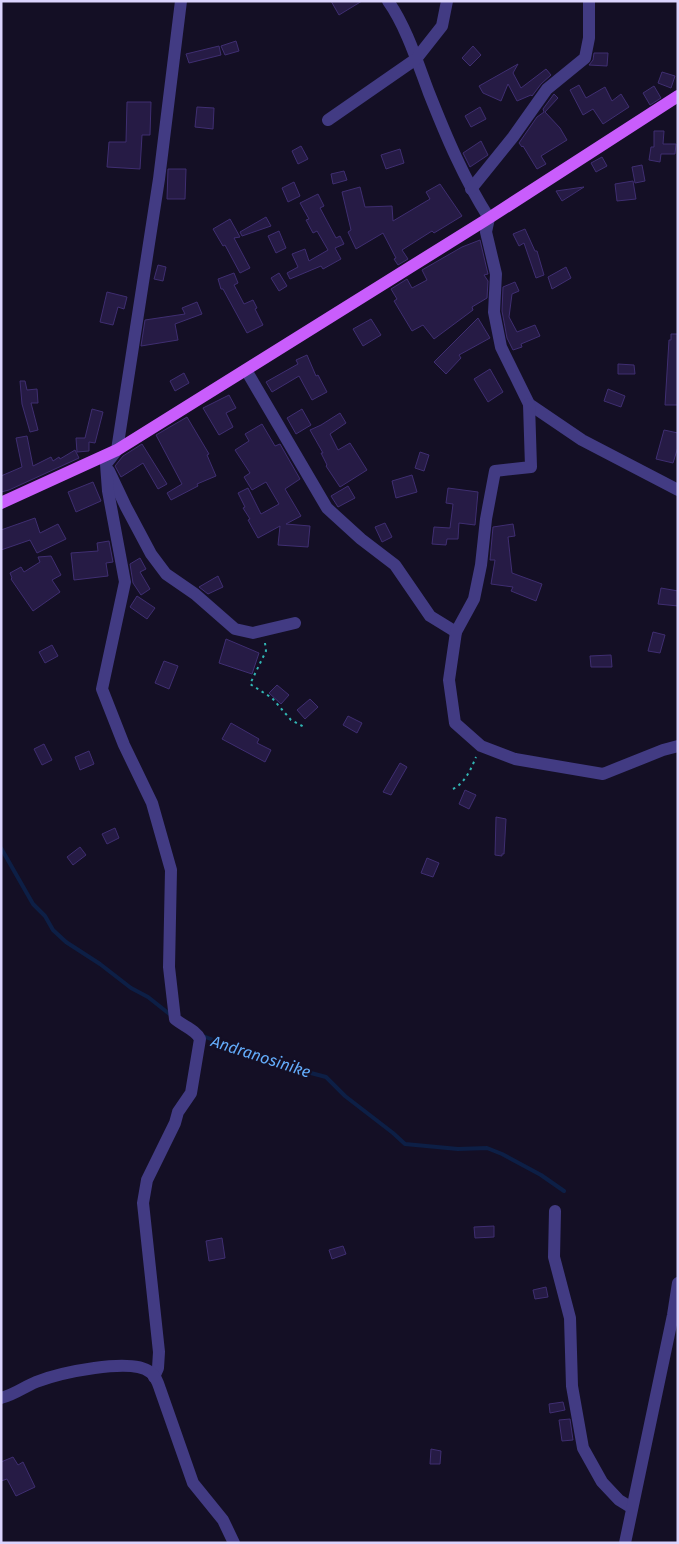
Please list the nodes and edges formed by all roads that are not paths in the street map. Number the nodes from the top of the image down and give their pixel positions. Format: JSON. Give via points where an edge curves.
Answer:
{"nodes":[{"id":1,"x":182,"y":1,"type":"edge"},
{"id":2,"x":388,"y":1,"type":"edge"},
{"id":3,"x":447,"y":1,"type":"edge"},
{"id":4,"x":590,"y":1,"type":"edge"},
{"id":5,"x":416,"y":59,"type":"junction"},
{"id":6,"x":678,"y":96,"type":"edge"},
{"id":7,"x":328,"y":120,"type":"dead end"},
{"id":8,"x":471,"y":189,"type":"junction"},
{"id":9,"x":489,"y":218,"type":"junction"},
{"id":10,"x":246,"y":370,"type":"junction"},
{"id":11,"x":529,"y":404,"type":"junction"},
{"id":12,"x":117,"y":450,"type":"junction"},
{"id":13,"x":106,"y":464,"type":"junction"},
{"id":14,"x":678,"y":490,"type":"edge"},
{"id":15,"x":1,"y":503,"type":"edge"},
{"id":16,"x":295,"y":622,"type":"dead end"},
{"id":17,"x":456,"y":632,"type":"junction"},
{"id":18,"x":678,"y":746,"type":"edge"},
{"id":19,"x":555,"y":1211,"type":"dead end"},
{"id":20,"x":678,"y":1283,"type":"edge"},
{"id":21,"x":154,"y":1377,"type":"junction"},
{"id":22,"x":1,"y":1398,"type":"edge"},
{"id":23,"x":632,"y":1508,"type":"junction"},
{"id":24,"x":234,"y":1543,"type":"edge"},
{"id":25,"x":625,"y":1543,"type":"edge"}],
"edges":[{"from":1,"to":12,"type":"street"},
{"from":2,"to":5,"type":"street"},
{"from":3,"to":5,"type":"street","via":[[442,26]]},
{"from":4,"to":8,"type":"street","via":[[585,58],[547,89]]},
{"from":5,"to":7,"type":"street"},
{"from":5,"to":8,"type":"street"},
{"from":6,"to":9,"type":"main road"},
{"from":8,"to":9,"type":"street"},
{"from":9,"to":10,"type":"main road"},
{"from":9,"to":11,"type":"street","via":[[486,232],[496,274],[494,312],[501,347]]},
{"from":10,"to":12,"type":"main road"},
{"from":10,"to":17,"type":"street","via":[[327,508],[395,565],[430,616]]},
{"from":11,"to":14,"type":"street","via":[[582,440]]},
{"from":11,"to":17,"type":"street","via":[[531,467],[495,471],[474,599]]},
{"from":12,"to":13,"type":"street"},
{"from":12,"to":15,"type":"main road"},
{"from":13,"to":16,"type":"street","via":[[151,554],[166,574],[235,629],[253,633]]},
{"from":13,"to":21,"type":"street","via":[[125,582],[102,689],[152,803],[171,870],[169,967],[175,1019],[198,1034],[200,1039],[191,1093],[178,1112],[145,1188],[144,1216],[159,1352]]},
{"from":17,"to":18,"type":"street","via":[[449,680],[455,723],[481,746],[515,759],[603,774]]},
{"from":19,"to":23,"type":"street","via":[[554,1257],[570,1318],[572,1386],[583,1448],[609,1491]]},
{"from":20,"to":23,"type":"street"},
{"from":21,"to":22,"type":"street","via":[[140,1367],[112,1366],[40,1381]]},
{"from":21,"to":24,"type":"street","via":[[193,1483],[223,1520]]},
{"from":23,"to":25,"type":"street"}]}
